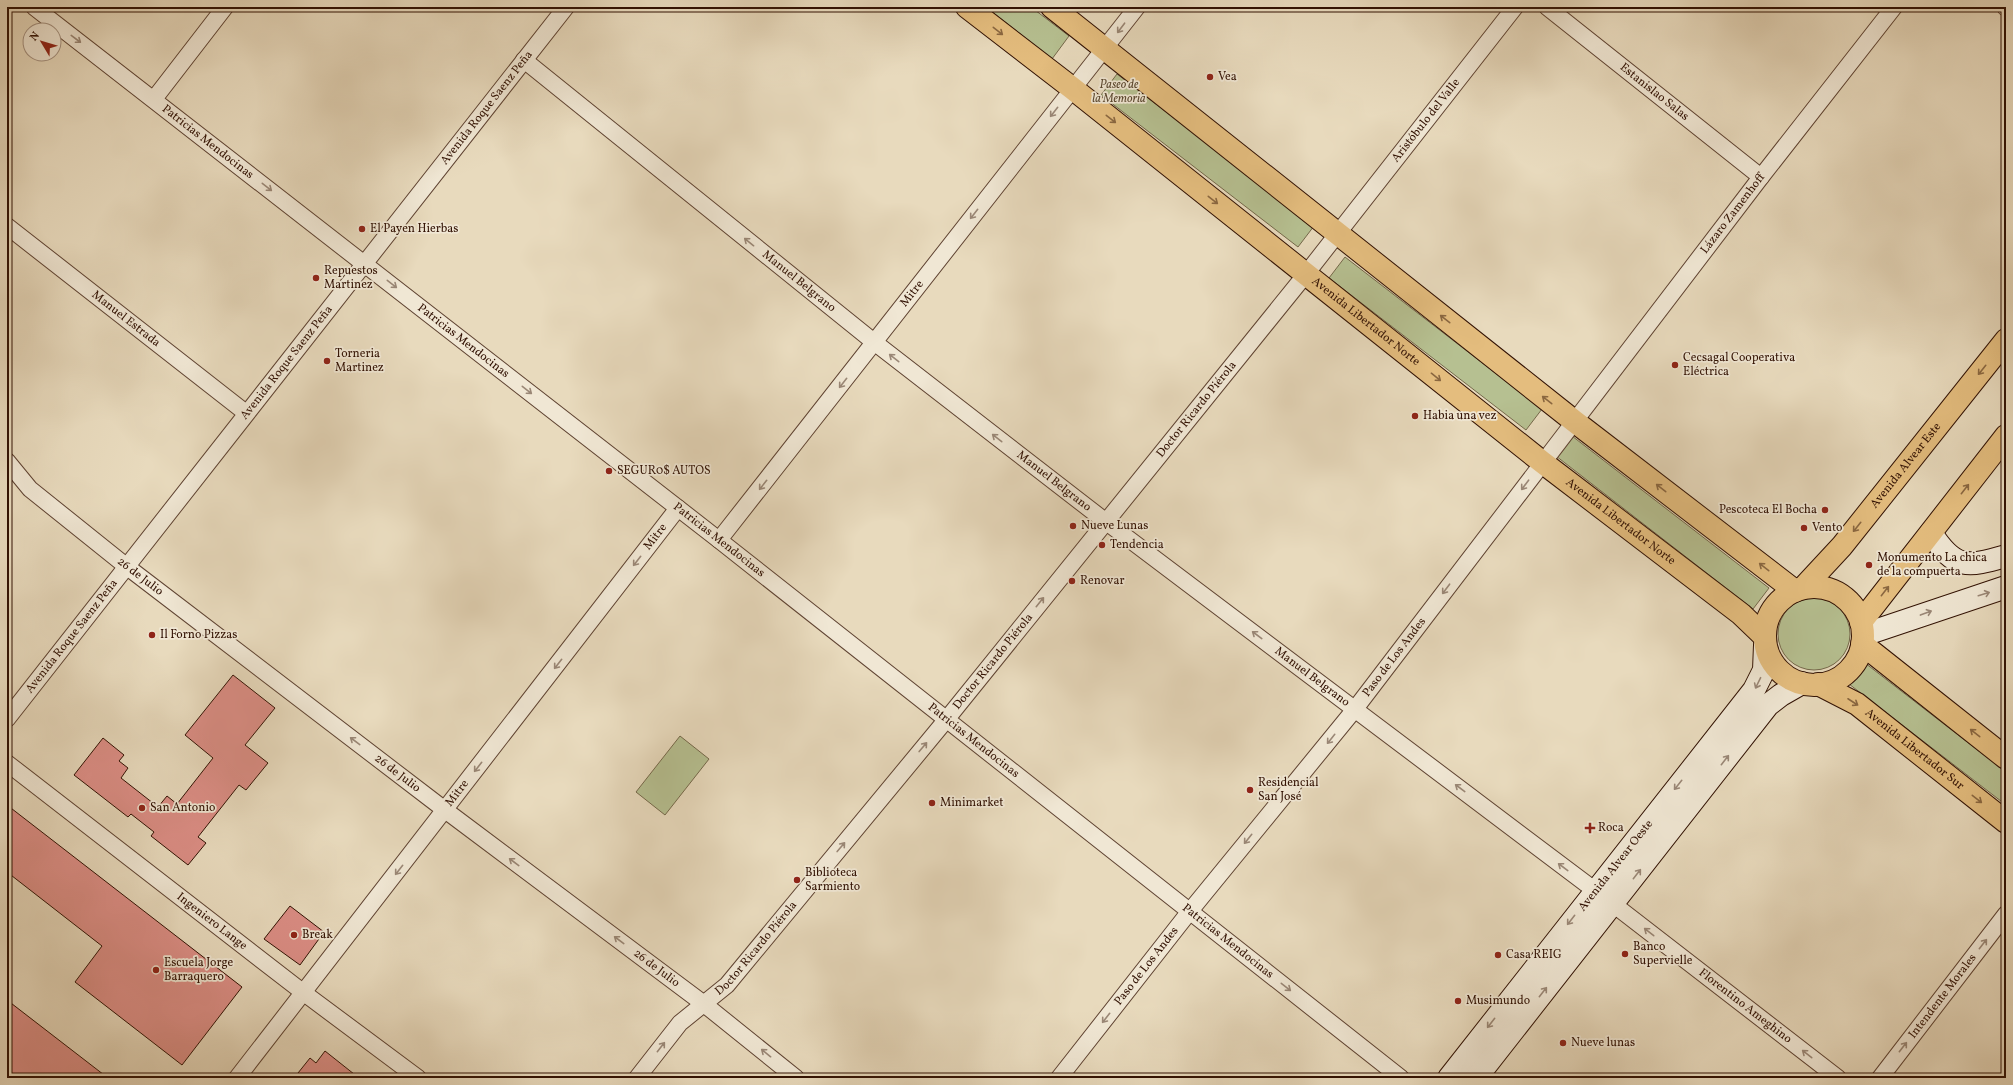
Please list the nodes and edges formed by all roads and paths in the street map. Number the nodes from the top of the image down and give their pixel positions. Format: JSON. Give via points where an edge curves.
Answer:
{"nodes":[{"id":1,"x":34,"y":7,"type":"edge"},
{"id":2,"x":225,"y":7,"type":"edge"},
{"id":3,"x":566,"y":7,"type":"edge"},
{"id":4,"x":967,"y":7,"type":"edge"},
{"id":5,"x":1052,"y":7,"type":"edge"},
{"id":6,"x":1137,"y":7,"type":"edge"},
{"id":7,"x":1515,"y":7,"type":"edge"},
{"id":8,"x":1547,"y":7,"type":"edge"},
{"id":9,"x":1894,"y":7,"type":"edge"},
{"id":10,"x":1105,"y":48,"type":"junction"},
{"id":11,"x":524,"y":60,"type":"junction"},
{"id":12,"x":1072,"y":88,"type":"junction"},
{"id":13,"x":154,"y":99,"type":"junction"},
{"id":14,"x":1761,"y":177,"type":"junction"},
{"id":15,"x":7,"y":226,"type":"edge"},
{"id":16,"x":1337,"y":233,"type":"junction"},
{"id":17,"x":364,"y":263,"type":"junction"},
{"id":18,"x":1306,"y":274,"type":"junction"},
{"id":19,"x":2006,"y":340,"type":"edge"},
{"id":20,"x":874,"y":342,"type":"junction"},
{"id":21,"x":246,"y":413,"type":"junction"},
{"id":22,"x":1574,"y":421,"type":"junction"},
{"id":23,"x":2006,"y":436,"type":"edge"},
{"id":24,"x":7,"y":461,"type":"edge"},
{"id":25,"x":1542,"y":462,"type":"junction"},
{"id":26,"x":678,"y":508,"type":"junction"},
{"id":27,"x":1105,"y":521,"type":"junction"},
{"id":28,"x":1931,"y":532,"type":"junction"},
{"id":29,"x":720,"y":540,"type":"junction"},
{"id":30,"x":2006,"y":556,"type":"edge"},
{"id":31,"x":126,"y":566,"type":"junction"},
{"id":32,"x":2006,"y":587,"type":"edge"},
{"id":33,"x":1799,"y":590,"type":"junction"},
{"id":34,"x":1862,"y":634,"type":"junction"},
{"id":35,"x":1765,"y":641,"type":"junction"},
{"id":36,"x":1810,"y":684,"type":"junction"},
{"id":37,"x":1356,"y":708,"type":"junction"},
{"id":38,"x":7,"y":718,"type":"edge"},
{"id":39,"x":946,"y":720,"type":"junction"},
{"id":40,"x":2006,"y":758,"type":"edge"},
{"id":41,"x":7,"y":763,"type":"edge"},
{"id":42,"x":445,"y":810,"type":"junction"},
{"id":43,"x":2006,"y":822,"type":"edge"},
{"id":44,"x":1594,"y":890,"type":"junction"},
{"id":45,"x":1613,"y":904,"type":"junction"},
{"id":46,"x":1190,"y":910,"type":"junction"},
{"id":47,"x":2006,"y":914,"type":"edge"},
{"id":48,"x":304,"y":993,"type":"junction"},
{"id":49,"x":704,"y":1004,"type":"junction"},
{"id":50,"x":236,"y":1078,"type":"edge"},
{"id":51,"x":418,"y":1078,"type":"edge"},
{"id":52,"x":637,"y":1078,"type":"edge"},
{"id":53,"x":796,"y":1078,"type":"edge"},
{"id":54,"x":1059,"y":1078,"type":"edge"},
{"id":55,"x":1401,"y":1078,"type":"edge"},
{"id":56,"x":1448,"y":1078,"type":"edge"},
{"id":57,"x":1476,"y":1078,"type":"edge"},
{"id":58,"x":1838,"y":1078,"type":"edge"},
{"id":59,"x":1880,"y":1078,"type":"edge"}],
"edges":[{"from":1,"to":13,"type":"street","name":"Patricias Mendocinas","one_way":true},
{"from":2,"to":13,"type":"street"},
{"from":3,"to":11,"type":"street","name":"Avenida Roque Saenz Peña"},
{"from":4,"to":12,"type":"highway","name":"Avenida Libertador Norte","one_way":true},
{"from":5,"to":10,"type":"highway"},
{"from":6,"to":10,"type":"street","name":"Mitre","one_way":true},
{"from":7,"to":16,"type":"street","name":"Aristóbulo del Valle"},
{"from":8,"to":14,"type":"street","name":"Estanislao Salas"},
{"from":9,"to":14,"type":"street","name":"Lázaro Zamenhoff"},
{"from":10,"to":12,"type":"street","name":"Mitre"},
{"from":10,"to":16,"type":"highway"},
{"from":11,"to":17,"type":"street","name":"Avenida Roque Saenz Peña"},
{"from":20,"to":11,"type":"street","name":"Manuel Belgrano","one_way":true},
{"from":12,"to":18,"type":"highway","name":"Avenida Libertador Norte","one_way":true},
{"from":12,"to":20,"type":"street","name":"Mitre","one_way":true},
{"from":13,"to":17,"type":"street","name":"Patricias Mendocinas","one_way":true},
{"from":14,"to":22,"type":"street","name":"Lázaro Zamenhoff"},
{"from":15,"to":21,"type":"street","name":"Manuel Estrada"},
{"from":16,"to":18,"type":"street","name":"Doctor Ricardo Piérola"},
{"from":22,"to":16,"type":"highway","one_way":true},
{"from":17,"to":21,"type":"street","name":"Avenida Roque Saenz Peña"},
{"from":17,"to":26,"type":"street","name":"Patricias Mendocinas","one_way":true},
{"from":18,"to":25,"type":"highway","name":"Avenida Libertador Norte","one_way":true},
{"from":18,"to":27,"type":"street","name":"Doctor Ricardo Piérola"},
{"from":19,"to":33,"type":"highway","name":"Avenida Alvear Este","one_way":true,"via":[[1842,546]]},
{"from":27,"to":20,"type":"street","name":"Manuel Belgrano","one_way":true},
{"from":20,"to":29,"type":"street","name":"Mitre","one_way":true},
{"from":21,"to":31,"type":"street","name":"Avenida Roque Saenz Peña"},
{"from":22,"to":25,"type":"street","name":"Paso de Los Andes"},
{"from":33,"to":22,"type":"highway","one_way":true},
{"from":28,"to":23,"type":"highway","one_way":true},
{"from":24,"to":31,"type":"street","name":"26 de Julio","via":[[30,489]]},
{"from":25,"to":35,"type":"highway","name":"Avenida Libertador Norte","via":[[1741,614]]},
{"from":25,"to":37,"type":"street","name":"Paso de Los Andes","one_way":true},
{"from":26,"to":29,"type":"street","name":"Patricias Mendocinas"},
{"from":26,"to":42,"type":"street","name":"Mitre","one_way":true},
{"from":37,"to":27,"type":"street","name":"Manuel Belgrano","one_way":true},
{"from":39,"to":27,"type":"street","name":"Doctor Ricardo Piérola","one_way":true},
{"from":28,"to":30,"type":"main road","via":[[1949,557],[1962,563],[1976,565]]},
{"from":34,"to":28,"type":"highway","one_way":true},
{"from":29,"to":39,"type":"street","name":"Patricias Mendocinas"},
{"from":31,"to":38,"type":"street","name":"Avenida Roque Saenz Peña"},
{"from":42,"to":31,"type":"street","name":"26 de Julio","one_way":true},
{"from":34,"to":32,"type":"main road","one_way":true},
{"from":33,"to":34,"type":"highway","via":[[1822,587],[1835,591],[1855,609]]},
{"from":33,"to":35,"type":"highway","via":[[1781,600],[1771,613]]},
{"from":34,"to":36,"type":"highway","via":[[1857,659],[1847,672],[1834,681]]},
{"from":40,"to":34,"type":"highway","one_way":true},
{"from":35,"to":36,"type":"highway","via":[[1773,662],[1787,677]]},
{"from":35,"to":44,"type":"main road","name":"Avenida Alvear Oeste","one_way":true,"via":[[1764,670],[1754,690]]},
{"from":36,"to":43,"type":"highway","name":"Avenida Libertador Sur","one_way":true,"via":[[1841,695],[1857,704]]},
{"from":45,"to":36,"type":"main road","name":"Avenida Alvear Oeste","one_way":true,"via":[[1768,705],[1781,694]]},
{"from":44,"to":37,"type":"street","name":"Manuel Belgrano","one_way":true},
{"from":37,"to":46,"type":"street","name":"Paso de Los Andes","one_way":true},
{"from":39,"to":46,"type":"street","name":"Patricias Mendocinas"},
{"from":49,"to":39,"type":"street","name":"Doctor Ricardo Piérola","one_way":true,"via":[[726,985]]},
{"from":41,"to":48,"type":"street","name":"Ingeniero Lange"},
{"from":42,"to":48,"type":"street","name":"Mitre","one_way":true},
{"from":49,"to":42,"type":"street","name":"26 de Julio","one_way":true},
{"from":44,"to":45,"type":"street","name":"Florentino Ameghino"},
{"from":44,"to":56,"type":"main road","name":"Avenida Alvear Oeste","one_way":true},
{"from":57,"to":45,"type":"main road","name":"Avenida Alvear Oeste","one_way":true},
{"from":58,"to":45,"type":"street","name":"Florentino Ameghino","one_way":true},
{"from":46,"to":54,"type":"street","name":"Paso de Los Andes","one_way":true},
{"from":46,"to":55,"type":"street","name":"Patricias Mendocinas","one_way":true},
{"from":59,"to":47,"type":"street","name":"Intendente Morales","one_way":true},
{"from":48,"to":50,"type":"street","name":"Mitre"},
{"from":48,"to":51,"type":"street","name":"Ingeniero Lange"},
{"from":52,"to":49,"type":"street","name":"Doctor Ricardo Piérola","one_way":true,"via":[[680,1023]]},
{"from":53,"to":49,"type":"street","name":"26 de Julio","one_way":true}]}
